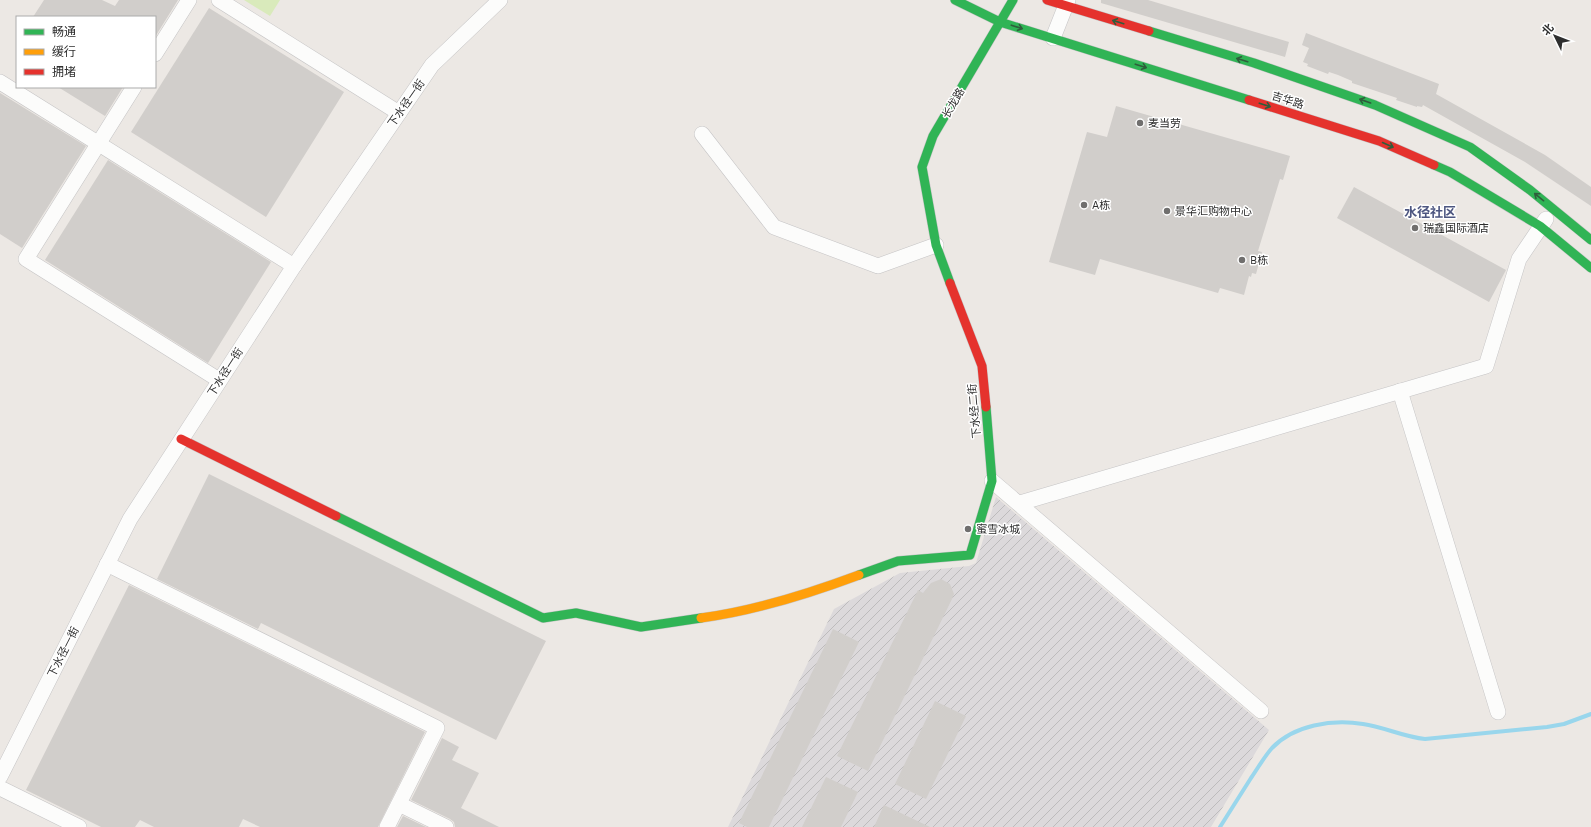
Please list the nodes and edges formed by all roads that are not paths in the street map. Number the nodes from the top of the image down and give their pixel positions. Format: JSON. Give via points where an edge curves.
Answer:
{"nodes":[{"id":1,"x":189,"y":0,"type":"edge"},
{"id":2,"x":219,"y":0,"type":"edge"},
{"id":3,"x":500,"y":0,"type":"edge"},
{"id":4,"x":955,"y":0,"type":"edge"},
{"id":5,"x":1013,"y":0,"type":"edge"},
{"id":6,"x":1047,"y":0,"type":"edge"},
{"id":7,"x":1067,"y":3,"type":"edge"},
{"id":8,"x":1000,"y":22,"type":"junction"},
{"id":9,"x":1052,"y":38,"type":"junction"},
{"id":10,"x":156,"y":52,"type":"edge"},
{"id":11,"x":0,"y":82,"type":"edge"},
{"id":12,"x":133,"y":88,"type":"edge"},
{"id":13,"x":399,"y":113,"type":"junction"},
{"id":14,"x":702,"y":134,"type":"dead end"},
{"id":15,"x":99,"y":143,"type":"junction"},
{"id":16,"x":1554,"y":209,"type":"junction"},
{"id":17,"x":931,"y":215,"type":"joint"},
{"id":18,"x":1540,"y":226,"type":"junction"},
{"id":19,"x":1591,"y":240,"type":"edge"},
{"id":20,"x":936,"y":245,"type":"junction"},
{"id":21,"x":294,"y":266,"type":"junction"},
{"id":22,"x":1591,"y":268,"type":"edge"},
{"id":23,"x":220,"y":380,"type":"junction"},
{"id":24,"x":1400,"y":391,"type":"junction"},
{"id":25,"x":181,"y":439,"type":"junction"},
{"id":26,"x":992,"y":481,"type":"junction"},
{"id":27,"x":1020,"y":503,"type":"junction"},
{"id":28,"x":107,"y":564,"type":"junction"},
{"id":29,"x":1261,"y":711,"type":"dead end"},
{"id":30,"x":1498,"y":712,"type":"dead end"},
{"id":31,"x":0,"y":778,"type":"edge"},
{"id":32,"x":0,"y":788,"type":"edge"},
{"id":33,"x":399,"y":804,"type":"junction"},
{"id":34,"x":80,"y":827,"type":"edge"},
{"id":35,"x":387,"y":827,"type":"edge"},
{"id":36,"x":446,"y":827,"type":"edge"}],
"edges":[{"from":1,"to":10,"type":"street"},
{"from":2,"to":13,"type":"street"},
{"from":3,"to":13,"type":"street","name":"下水径一街","via":[[432,65]]},
{"from":4,"to":8,"type":"street","name":"吉华路"},
{"from":5,"to":8,"type":"street","name":"长龙路"},
{"from":6,"to":7,"type":"street"},
{"from":7,"to":9,"type":"street"},
{"from":16,"to":7,"type":"street","one_way":true,"via":[[1470,147],[1375,105]]},
{"from":8,"to":9,"type":"street","name":"吉华路","one_way":true},
{"from":8,"to":17,"type":"street","name":"长龙路","via":[[933,136],[922,167]]},
{"from":9,"to":18,"type":"street","name":"吉华路","one_way":true,"via":[[1379,141],[1450,172]]},
{"from":11,"to":15,"type":"street"},
{"from":12,"to":15,"type":"street"},
{"from":13,"to":21,"type":"street","name":"下水径一街"},
{"from":14,"to":20,"type":"street","via":[[774,228],[878,266]]},
{"from":15,"to":21,"type":"street"},
{"from":15,"to":23,"type":"street","via":[[26,259]]},
{"from":16,"to":18,"type":"street"},
{"from":16,"to":19,"type":"street"},
{"from":17,"to":20,"type":"street","name":"下水经二街"},
{"from":18,"to":22,"type":"street","name":"吉华路"},
{"from":18,"to":24,"type":"street","via":[[1518,259],[1486,366]]},
{"from":20,"to":26,"type":"street","name":"下水经二街","via":[[982,366]]},
{"from":21,"to":23,"type":"street","name":"下水径一街"},
{"from":23,"to":25,"type":"street","name":"下水径一街"},
{"from":24,"to":27,"type":"street"},
{"from":24,"to":30,"type":"street"},
{"from":25,"to":26,"type":"street","name":"下水经二街","via":[[543,618],[576,613],[641,627],[732,614],[824,588],[898,561],[970,555]]},
{"from":25,"to":28,"type":"street","name":"下水径一街","via":[[130,519]]},
{"from":26,"to":27,"type":"street"},
{"from":27,"to":29,"type":"street"},
{"from":28,"to":31,"type":"street","name":"下水径一街"},
{"from":28,"to":33,"type":"street","via":[[437,728]]},
{"from":32,"to":34,"type":"street"},
{"from":33,"to":35,"type":"street"},
{"from":33,"to":36,"type":"street"}]}
